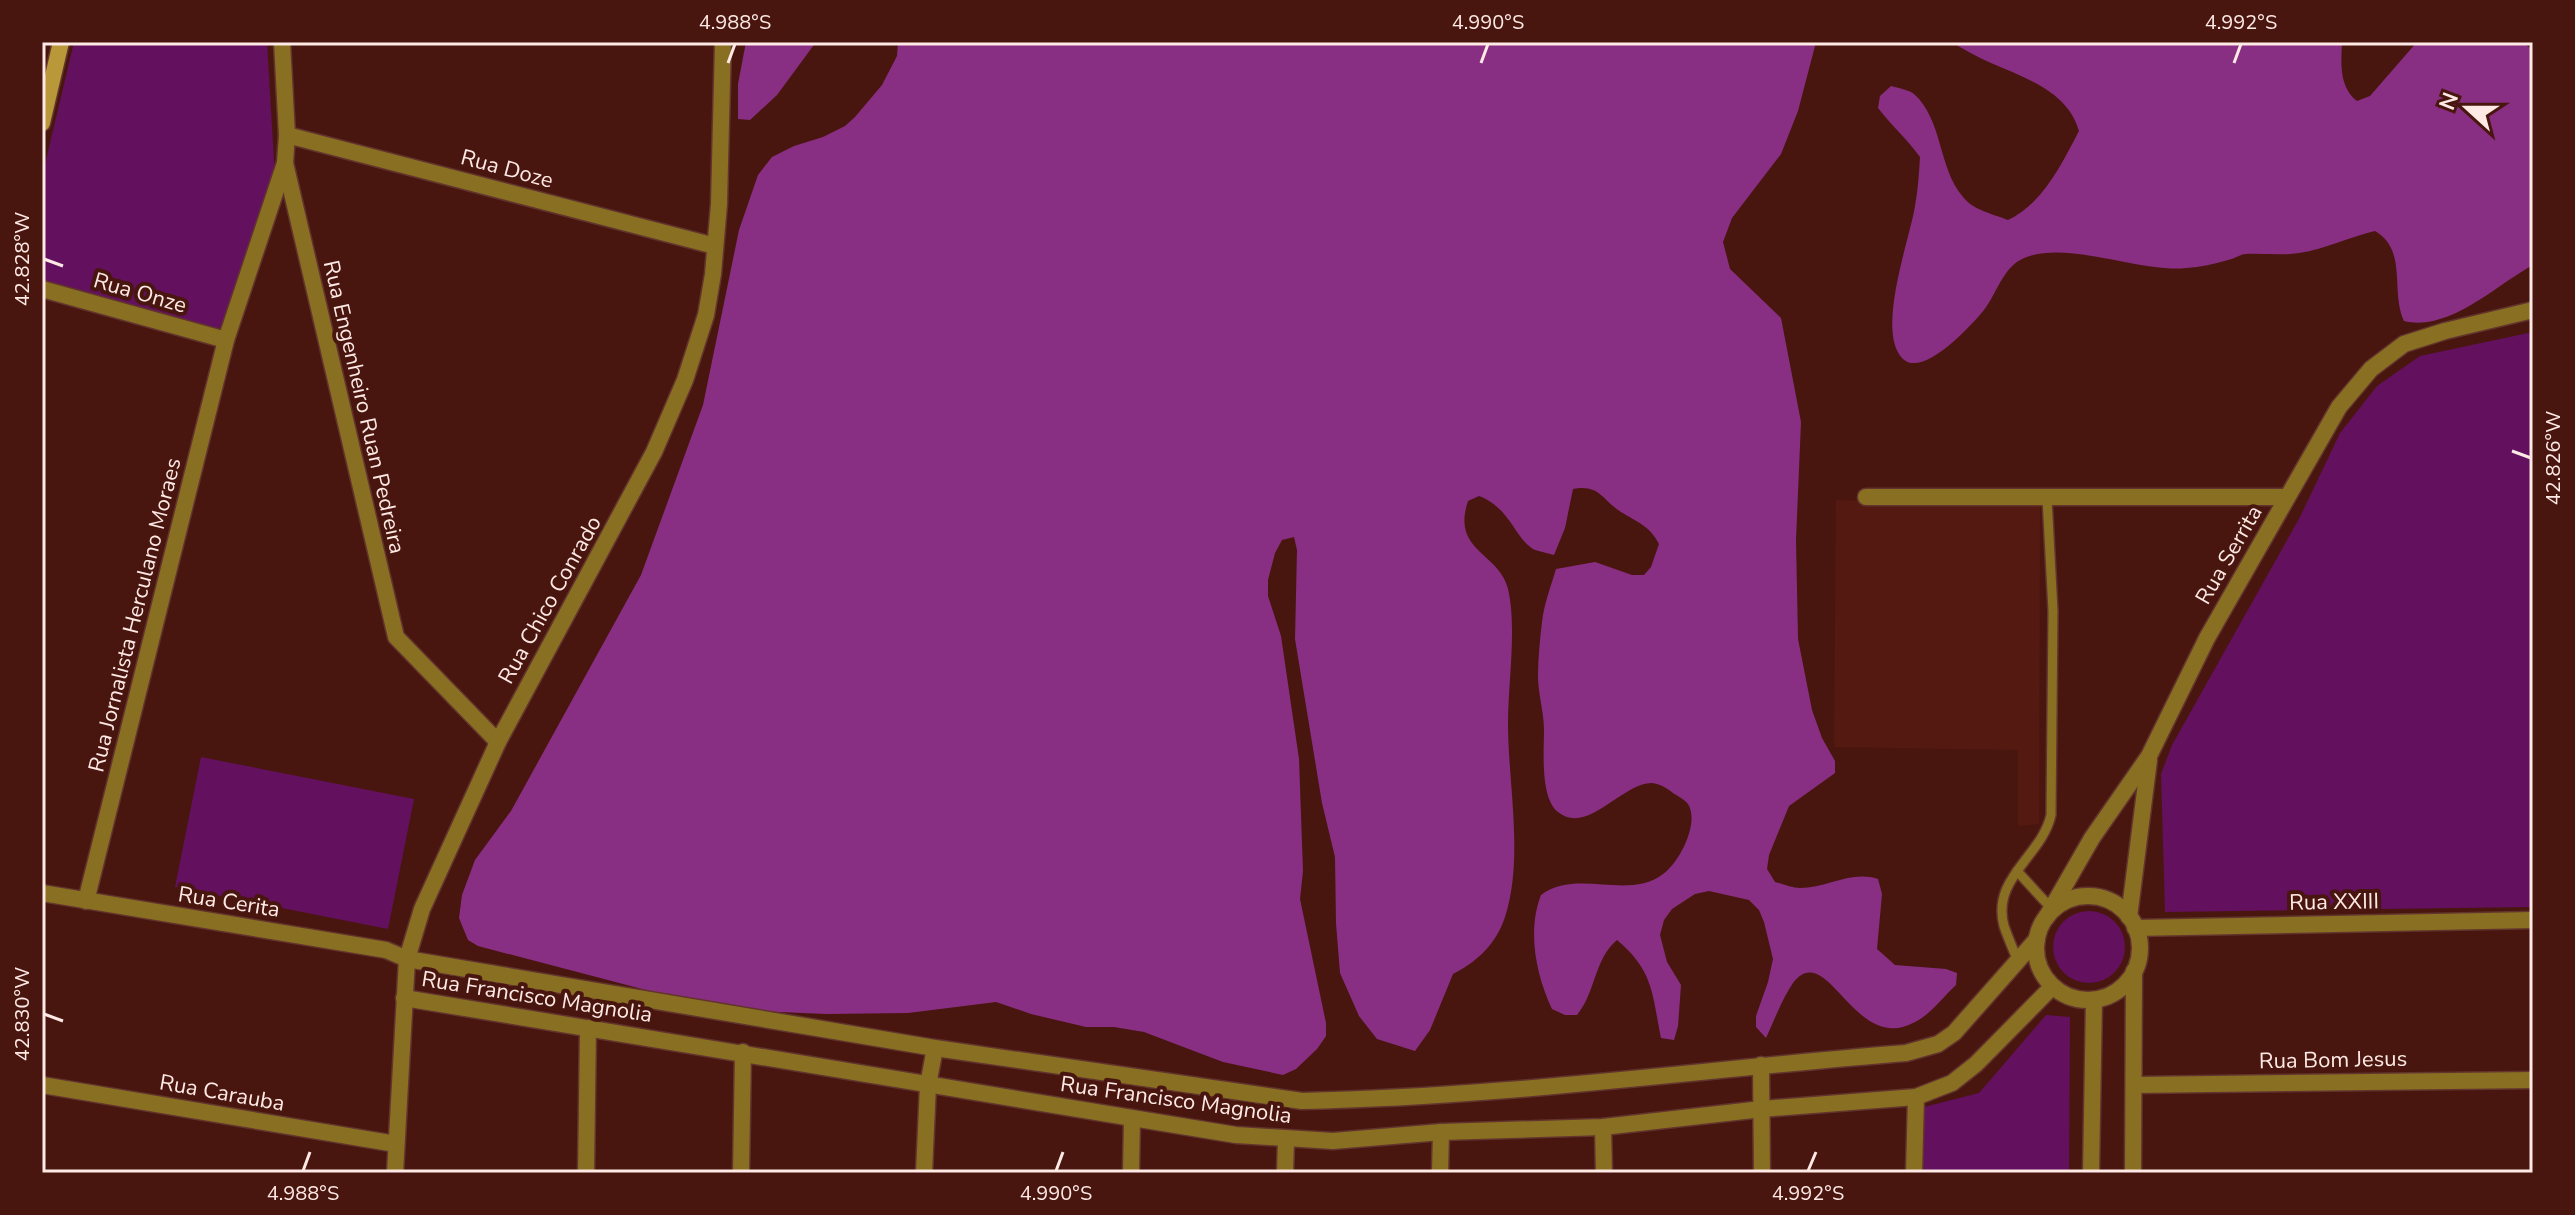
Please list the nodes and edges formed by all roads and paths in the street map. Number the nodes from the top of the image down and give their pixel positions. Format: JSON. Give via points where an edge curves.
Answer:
{"nodes":[{"id":1,"x":61,"y":42,"type":"edge"},
{"id":2,"x":282,"y":42,"type":"edge"},
{"id":3,"x":723,"y":42,"type":"edge"},
{"id":4,"x":42,"y":123,"type":"edge"},
{"id":5,"x":287,"y":135,"type":"junction"},
{"id":6,"x":285,"y":163,"type":"junction"},
{"id":7,"x":715,"y":246,"type":"junction"},
{"id":8,"x":42,"y":289,"type":"edge"},
{"id":9,"x":2533,"y":310,"type":"edge"},
{"id":10,"x":226,"y":340,"type":"junction"},
{"id":11,"x":1866,"y":497,"type":"dead end"},
{"id":12,"x":2287,"y":497,"type":"junction"},
{"id":13,"x":2047,"y":498,"type":"junction"},
{"id":14,"x":498,"y":742,"type":"junction"},
{"id":15,"x":2149,"y":756,"type":"junction"},
{"id":16,"x":2017,"y":871,"type":"junction"},
{"id":17,"x":42,"y":893,"type":"edge"},
{"id":18,"x":86,"y":901,"type":"junction"},
{"id":19,"x":2048,"y":913,"type":"junction"},
{"id":20,"x":2533,"y":920,"type":"edge"},
{"id":21,"x":2132,"y":922,"type":"junction"},
{"id":22,"x":2037,"y":939,"type":"junction"},
{"id":23,"x":407,"y":959,"type":"junction"},
{"id":24,"x":2018,"y":961,"type":"junction"},
{"id":25,"x":2134,"y":971,"type":"junction"},
{"id":26,"x":2052,"y":987,"type":"junction"},
{"id":27,"x":404,"y":998,"type":"junction"},
{"id":28,"x":2094,"y":1000,"type":"junction"},
{"id":29,"x":588,"y":1028,"type":"junction"},
{"id":30,"x":935,"y":1048,"type":"junction"},
{"id":31,"x":743,"y":1052,"type":"junction"},
{"id":32,"x":1761,"y":1065,"type":"junction"},
{"id":33,"x":2533,"y":1080,"type":"edge"},
{"id":34,"x":42,"y":1085,"type":"edge"},
{"id":35,"x":928,"y":1085,"type":"junction"},
{"id":36,"x":2134,"y":1085,"type":"junction"},
{"id":37,"x":1916,"y":1097,"type":"junction"},
{"id":38,"x":1762,"y":1109,"type":"junction"},
{"id":39,"x":1132,"y":1118,"type":"junction"},
{"id":40,"x":1603,"y":1127,"type":"junction"},
{"id":41,"x":1441,"y":1132,"type":"junction"},
{"id":42,"x":1286,"y":1140,"type":"junction"},
{"id":43,"x":396,"y":1144,"type":"junction"},
{"id":44,"x":395,"y":1173,"type":"edge"},
{"id":45,"x":586,"y":1173,"type":"edge"},
{"id":46,"x":741,"y":1173,"type":"edge"},
{"id":47,"x":924,"y":1173,"type":"edge"},
{"id":48,"x":1131,"y":1173,"type":"edge"},
{"id":49,"x":1285,"y":1173,"type":"edge"},
{"id":50,"x":1440,"y":1173,"type":"edge"},
{"id":51,"x":1604,"y":1173,"type":"edge"},
{"id":52,"x":1762,"y":1173,"type":"edge"},
{"id":53,"x":1914,"y":1173,"type":"edge"},
{"id":54,"x":2091,"y":1173,"type":"edge"},
{"id":55,"x":2133,"y":1173,"type":"edge"}],
"edges":[{"from":1,"to":4,"type":"street"},
{"from":2,"to":5,"type":"street","name":"Rua Engenheiro Ruan Pedreira"},
{"from":3,"to":7,"type":"street","name":"Rua Chico Conrado"},
{"from":5,"to":6,"type":"street","name":"Rua Engenheiro Ruan Pedreira"},
{"from":5,"to":7,"type":"street","name":"Rua Doze"},
{"from":6,"to":10,"type":"street","name":"Rua Jornalista Herculano Moraes"},
{"from":6,"to":14,"type":"street","name":"Rua Engenheiro Ruan Pedreira","via":[[396,637]]},
{"from":7,"to":14,"type":"street","name":"Rua Chico Conrado","via":[[706,315],[654,452]]},
{"from":8,"to":10,"type":"street","name":"Rua Onze"},
{"from":9,"to":12,"type":"street","name":"Rua Serrita","via":[[2404,344],[2371,369],[2339,407]]},
{"from":10,"to":18,"type":"street","name":"Rua Jornalista Herculano Moraes"},
{"from":11,"to":13,"type":"street"},
{"from":12,"to":13,"type":"street"},
{"from":12,"to":15,"type":"street","name":"Rua Serrita","via":[[2207,638]]},
{"from":13,"to":16,"type":"lane","via":[[2053,611],[2051,815],[2042,840]]},
{"from":14,"to":23,"type":"street","name":"Rua Chico Conrado","via":[[422,909]]},
{"from":15,"to":19,"type":"street","name":"Rua Serrita"},
{"from":15,"to":21,"type":"street"},
{"from":16,"to":19,"type":"lane"},
{"from":16,"to":24,"type":"lane","via":[[2002,906]]},
{"from":17,"to":18,"type":"street","name":"Rua Cerita"},
{"from":18,"to":23,"type":"street","name":"Rua Cerita","via":[[386,950]]},
{"from":19,"to":21,"type":"street","via":[[2087,896],[2111,902]]},
{"from":19,"to":22,"type":"street","name":"Rua Serrita"},
{"from":20,"to":21,"type":"street","name":"Rua XXIII"},
{"from":21,"to":25,"type":"street","via":[[2139,957]]},
{"from":22,"to":24,"type":"street","name":"Rua Francisco Magnolia"},
{"from":22,"to":26,"type":"street","via":[[2036,956]]},
{"from":23,"to":27,"type":"street","name":"Rua Chico Conrado"},
{"from":23,"to":30,"type":"street","name":"Rua Francisco Magnolia"},
{"from":24,"to":32,"type":"street","name":"Rua Francisco Magnolia","via":[[1966,1021],[1938,1044],[1906,1053]]},
{"from":25,"to":28,"type":"street","via":[[2125,985]]},
{"from":25,"to":36,"type":"street"},
{"from":26,"to":28,"type":"street","via":[[2079,1000]]},
{"from":26,"to":37,"type":"street","name":"Rua Francisco Magnolia","via":[[1976,1064],[1952,1083]]},
{"from":27,"to":29,"type":"street","name":"Rua Francisco Magnolia"},
{"from":27,"to":43,"type":"street","name":"Rua Chico Conrado"},
{"from":28,"to":54,"type":"street"},
{"from":29,"to":31,"type":"street","name":"Rua Francisco Magnolia"},
{"from":29,"to":45,"type":"street"},
{"from":30,"to":32,"type":"street","name":"Rua Francisco Magnolia","via":[[1302,1101],[1368,1100]]},
{"from":30,"to":35,"type":"street"},
{"from":31,"to":35,"type":"street","name":"Rua Francisco Magnolia"},
{"from":31,"to":46,"type":"street"},
{"from":32,"to":38,"type":"street"},
{"from":33,"to":36,"type":"street","name":"Rua Bom Jesus"},
{"from":34,"to":43,"type":"street","name":"Rua Carauba"},
{"from":35,"to":39,"type":"street","name":"Rua Francisco Magnolia"},
{"from":35,"to":47,"type":"street"},
{"from":36,"to":55,"type":"street"},
{"from":37,"to":38,"type":"street","name":"Rua Francisco Magnolia"},
{"from":37,"to":53,"type":"street"},
{"from":38,"to":40,"type":"street","name":"Rua Francisco Magnolia"},
{"from":38,"to":52,"type":"street"},
{"from":39,"to":42,"type":"street","name":"Rua Francisco Magnolia"},
{"from":39,"to":48,"type":"street"},
{"from":40,"to":41,"type":"street","name":"Rua Francisco Magnolia"},
{"from":40,"to":51,"type":"street"},
{"from":41,"to":42,"type":"street","name":"Rua Francisco Magnolia"},
{"from":41,"to":50,"type":"street"},
{"from":42,"to":49,"type":"street"},
{"from":43,"to":44,"type":"street","name":"Rua Chico Conrado"}]}
